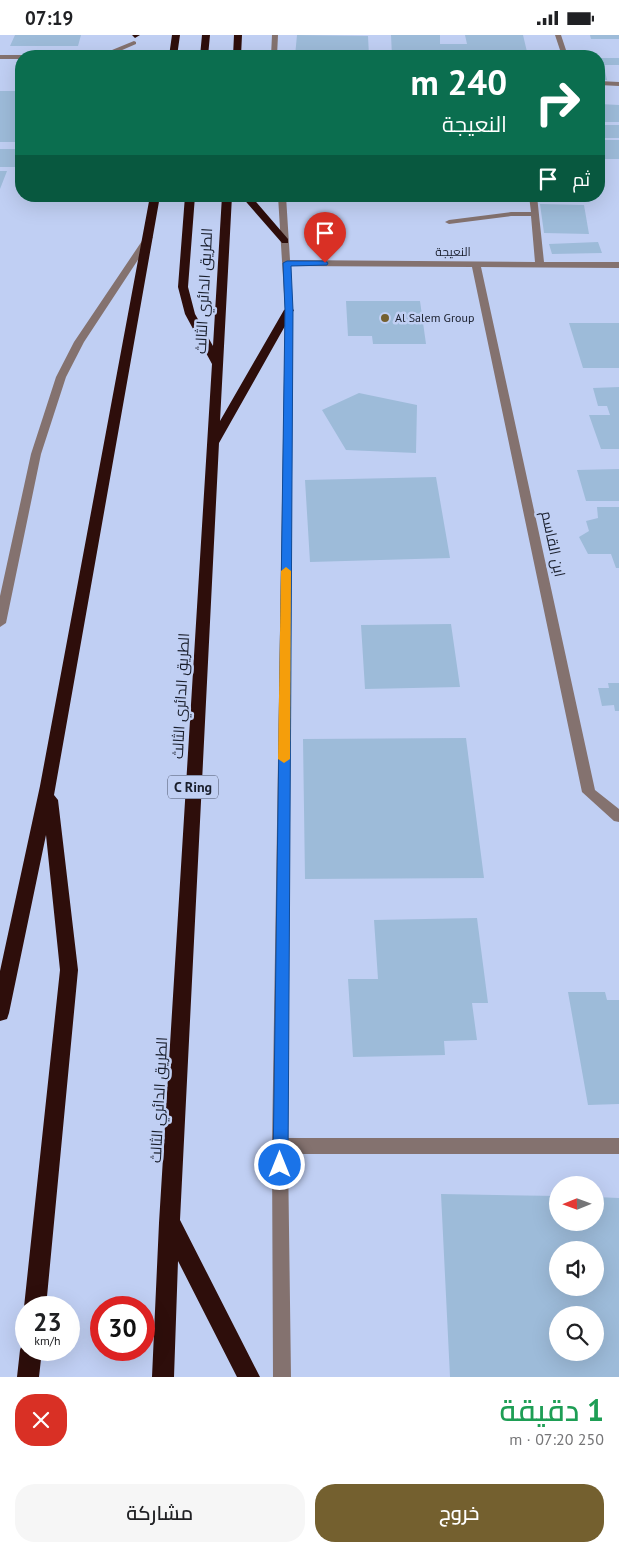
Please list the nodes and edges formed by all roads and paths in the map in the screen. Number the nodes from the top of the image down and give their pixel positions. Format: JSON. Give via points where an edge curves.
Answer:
{"nodes":[{"id":1,"x":176,"y":35,"type":"edge"},
{"id":2,"x":206,"y":35,"type":"edge"},
{"id":3,"x":238,"y":35,"type":"edge"},
{"id":4,"x":275,"y":35,"type":"edge"},
{"id":5,"x":558,"y":35,"type":"edge"},
{"id":6,"x":135,"y":40,"type":"edge"},
{"id":7,"x":117,"y":50,"type":"edge"},
{"id":8,"x":174,"y":50,"type":"edge"},
{"id":9,"x":205,"y":50,"type":"edge"},
{"id":10,"x":237,"y":50,"type":"edge"},
{"id":11,"x":276,"y":50,"type":"edge"},
{"id":12,"x":563,"y":50,"type":"edge"},
{"id":13,"x":0,"y":57,"type":"edge"},
{"id":14,"x":15,"y":57,"type":"edge"},
{"id":15,"x":605,"y":83,"type":"edge"},
{"id":16,"x":619,"y":84,"type":"edge"},
{"id":17,"x":154,"y":202,"type":"edge"},
{"id":18,"x":190,"y":202,"type":"edge"},
{"id":19,"x":228,"y":202,"type":"edge"},
{"id":20,"x":251,"y":202,"type":"edge"},
{"id":21,"x":282,"y":202,"type":"edge"},
{"id":22,"x":534,"y":202,"type":"edge"},
{"id":23,"x":535,"y":214,"type":"junction"},
{"id":24,"x":449,"y":222,"type":"dead end"},
{"id":25,"x":149,"y":237,"type":"junction"},
{"id":26,"x":285,"y":241,"type":"junction"},
{"id":27,"x":287,"y":263,"type":"junction"},
{"id":28,"x":476,"y":264,"type":"junction"},
{"id":29,"x":540,"y":265,"type":"junction"},
{"id":30,"x":619,"y":265,"type":"edge"},
{"id":31,"x":289,"y":310,"type":"junction"},
{"id":32,"x":217,"y":363,"type":"junction"},
{"id":33,"x":212,"y":445,"type":"junction"},
{"id":34,"x":0,"y":623,"type":"edge"},
{"id":35,"x":48,"y":786,"type":"junction"},
{"id":36,"x":619,"y":817,"type":"edge"},
{"id":37,"x":0,"y":1013,"type":"edge"},
{"id":38,"x":280,"y":1146,"type":"junction"},
{"id":39,"x":619,"y":1146,"type":"edge"},
{"id":40,"x":169,"y":1223,"type":"junction"},
{"id":41,"x":36,"y":1296,"type":"edge"},
{"id":42,"x":30,"y":1361,"type":"edge"},
{"id":43,"x":28,"y":1377,"type":"edge"},
{"id":44,"x":163,"y":1377,"type":"edge"},
{"id":45,"x":249,"y":1377,"type":"edge"},
{"id":46,"x":282,"y":1377,"type":"edge"}],
"edges":[{"from":1,"to":8,"type":"highway"},
{"from":2,"to":9,"type":"highway"},
{"from":3,"to":10,"type":"highway"},
{"from":4,"to":11,"type":"street"},
{"from":5,"to":12,"type":"street"},
{"from":6,"to":7,"type":"street"},
{"from":13,"to":14,"type":"street"},
{"from":15,"to":16,"type":"street"},
{"from":17,"to":25,"type":"highway"},
{"from":18,"to":32,"type":"highway","via":[[183,287],[190,314]]},
{"from":19,"to":32,"type":"highway","name":"الطريق الدائري الثالث","number":"C Ring"},
{"from":20,"to":26,"type":"highway"},
{"from":21,"to":26,"type":"street"},
{"from":22,"to":23,"type":"street"},
{"from":23,"to":24,"type":"street"},
{"from":23,"to":29,"type":"street"},
{"from":25,"to":34,"type":"street","via":[[78,342],[60,377],[36,454]]},
{"from":25,"to":35,"type":"highway"},
{"from":26,"to":27,"type":"street"},
{"from":27,"to":28,"type":"street","name":"النعيجة"},
{"from":27,"to":31,"type":"street"},
{"from":28,"to":29,"type":"street","name":"النعيجة"},
{"from":28,"to":36,"type":"street","name":"ابن القاسم","via":[[589,792]]},
{"from":29,"to":30,"type":"street","name":"النعيجة"},
{"from":31,"to":33,"type":"highway"},
{"from":31,"to":38,"type":"street"},
{"from":32,"to":33,"type":"highway","name":"الطريق الدائري الثالث","number":"C Ring"},
{"from":33,"to":40,"type":"highway","name":"الطريق الدائري الثالث","number":"C Ring"},
{"from":35,"to":37,"type":"highway"},
{"from":35,"to":41,"type":"highway","via":[[69,970]]},
{"from":38,"to":39,"type":"street"},
{"from":38,"to":46,"type":"street"},
{"from":40,"to":44,"type":"highway","name":"الطريق الدائري الثالث","number":"C Ring"},
{"from":40,"to":45,"type":"highway"},
{"from":42,"to":43,"type":"highway"}]}
